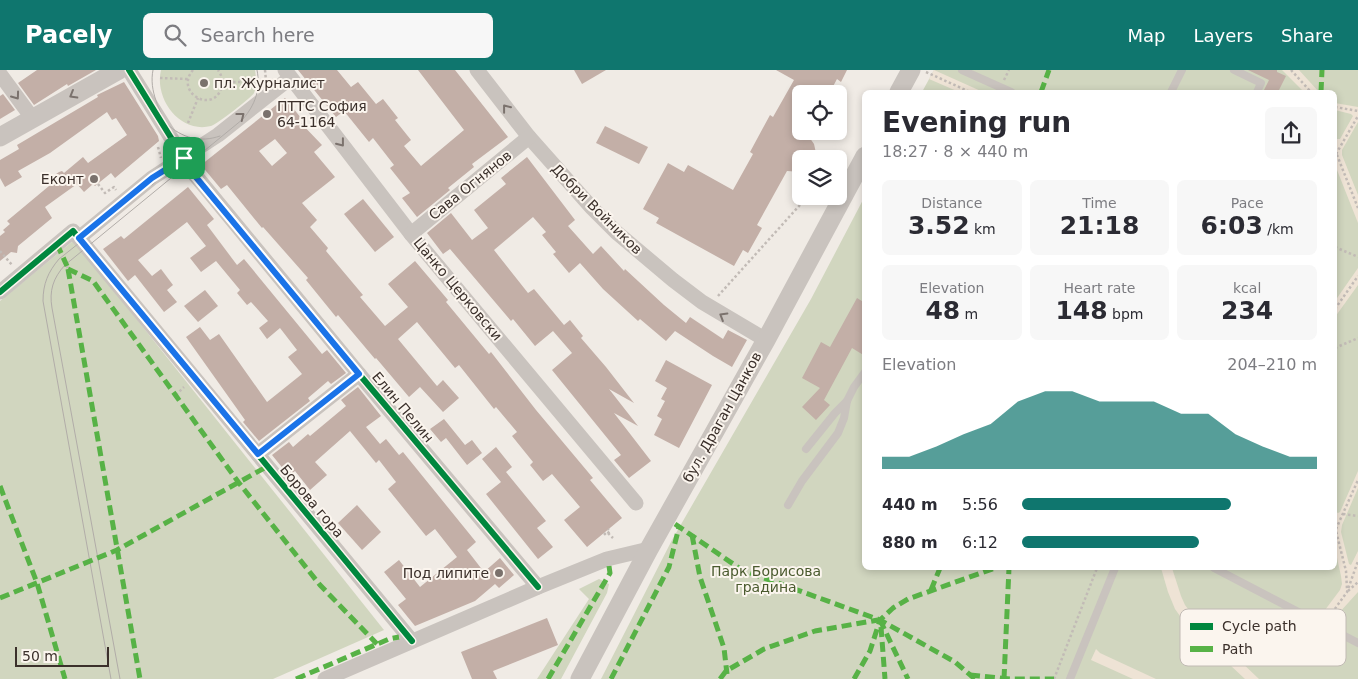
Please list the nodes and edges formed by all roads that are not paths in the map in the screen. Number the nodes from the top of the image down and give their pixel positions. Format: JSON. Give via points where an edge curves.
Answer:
{"nodes":[{"id":1,"x":118,"y":70,"type":"edge"},
{"id":2,"x":130,"y":70,"type":"edge"},
{"id":3,"x":477,"y":70,"type":"edge"},
{"id":4,"x":962,"y":70,"type":"edge"},
{"id":5,"x":1182,"y":70,"type":"edge"},
{"id":6,"x":1234,"y":70,"type":"edge"},
{"id":7,"x":920,"y":72,"type":"edge"},
{"id":8,"x":0,"y":74,"type":"edge"},
{"id":9,"x":287,"y":74,"type":"edge"},
{"id":10,"x":901,"y":90,"type":"edge"},
{"id":11,"x":1007,"y":90,"type":"edge"},
{"id":12,"x":1172,"y":90,"type":"edge"},
{"id":13,"x":1258,"y":90,"type":"edge"},
{"id":14,"x":33,"y":119,"type":"junction"},
{"id":15,"x":0,"y":137,"type":"edge"},
{"id":16,"x":529,"y":137,"type":"junction"},
{"id":17,"x":184,"y":158,"type":"junction"},
{"id":18,"x":862,"y":163,"type":"edge"},
{"id":19,"x":412,"y":234,"type":"junction"},
{"id":20,"x":79,"y":238,"type":"junction"},
{"id":21,"x":0,"y":292,"type":"edge"},
{"id":22,"x":766,"y":340,"type":"junction"},
{"id":23,"x":359,"y":374,"type":"junction"},
{"id":24,"x":862,"y":376,"type":"edge"},
{"id":25,"x":847,"y":401,"type":"junction"},
{"id":26,"x":806,"y":449,"type":"dead end"},
{"id":27,"x":258,"y":454,"type":"junction"},
{"id":28,"x":636,"y":504,"type":"dead end"},
{"id":29,"x":788,"y":505,"type":"dead end"},
{"id":30,"x":649,"y":549,"type":"junction"},
{"id":31,"x":1114,"y":570,"type":"edge"},
{"id":32,"x":1218,"y":570,"type":"edge"},
{"id":33,"x":538,"y":586,"type":"junction"},
{"id":34,"x":1292,"y":609,"type":"edge"},
{"id":35,"x":1346,"y":636,"type":"edge"},
{"id":36,"x":412,"y":641,"type":"junction"},
{"id":37,"x":1358,"y":642,"type":"edge"},
{"id":38,"x":325,"y":679,"type":"edge"},
{"id":39,"x":580,"y":679,"type":"edge"},
{"id":40,"x":1070,"y":679,"type":"edge"}],
"edges":[{"from":1,"to":14,"type":"street","one_way":true},
{"from":2,"to":17,"type":"street","name":"Елин Пелин"},
{"from":16,"to":3,"type":"street","name":"Добри Войников","one_way":true},
{"from":4,"to":11,"type":"lane"},
{"from":5,"to":12,"type":"lane"},
{"from":6,"to":13,"type":"lane","via":[[1262,83]]},
{"from":7,"to":10,"type":"street"},
{"from":8,"to":14,"type":"street","one_way":true},
{"from":17,"to":9,"type":"street","one_way":true,"via":[[218,135]]},
{"from":9,"to":19,"type":"street","name":"Цанко Церковски","one_way":true},
{"from":14,"to":15,"type":"street"},
{"from":16,"to":19,"type":"street","name":"Сава Огнянов"},
{"from":22,"to":16,"type":"street","name":"Добри Войников","one_way":true,"via":[[708,306],[616,232]]},
{"from":17,"to":20,"type":"street","via":[[152,178]]},
{"from":17,"to":23,"type":"street","name":"Елин Пелин","via":[[190,170]]},
{"from":18,"to":22,"type":"street","name":"бул. Драган Цанков"},
{"from":19,"to":28,"type":"street","name":"Цанко Церковски"},
{"from":20,"to":21,"type":"street","via":[[73,231]]},
{"from":20,"to":27,"type":"street","name":"Борова гора"},
{"from":22,"to":30,"type":"street","name":"бул. Драган Цанков"},
{"from":23,"to":27,"type":"street"},
{"from":23,"to":33,"type":"street","name":"Елин Пелин"},
{"from":24,"to":25,"type":"lane"},
{"from":25,"to":26,"type":"lane"},
{"from":25,"to":29,"type":"lane","via":[[838,433]]},
{"from":27,"to":36,"type":"street","name":"Борова гора"},
{"from":30,"to":33,"type":"street","via":[[607,559]]},
{"from":30,"to":39,"type":"street","name":"бул. Драган Цанков"},
{"from":31,"to":40,"type":"lane"},
{"from":32,"to":34,"type":"lane"},
{"from":33,"to":36,"type":"street"},
{"from":35,"to":37,"type":"lane"},
{"from":36,"to":38,"type":"street"}]}
